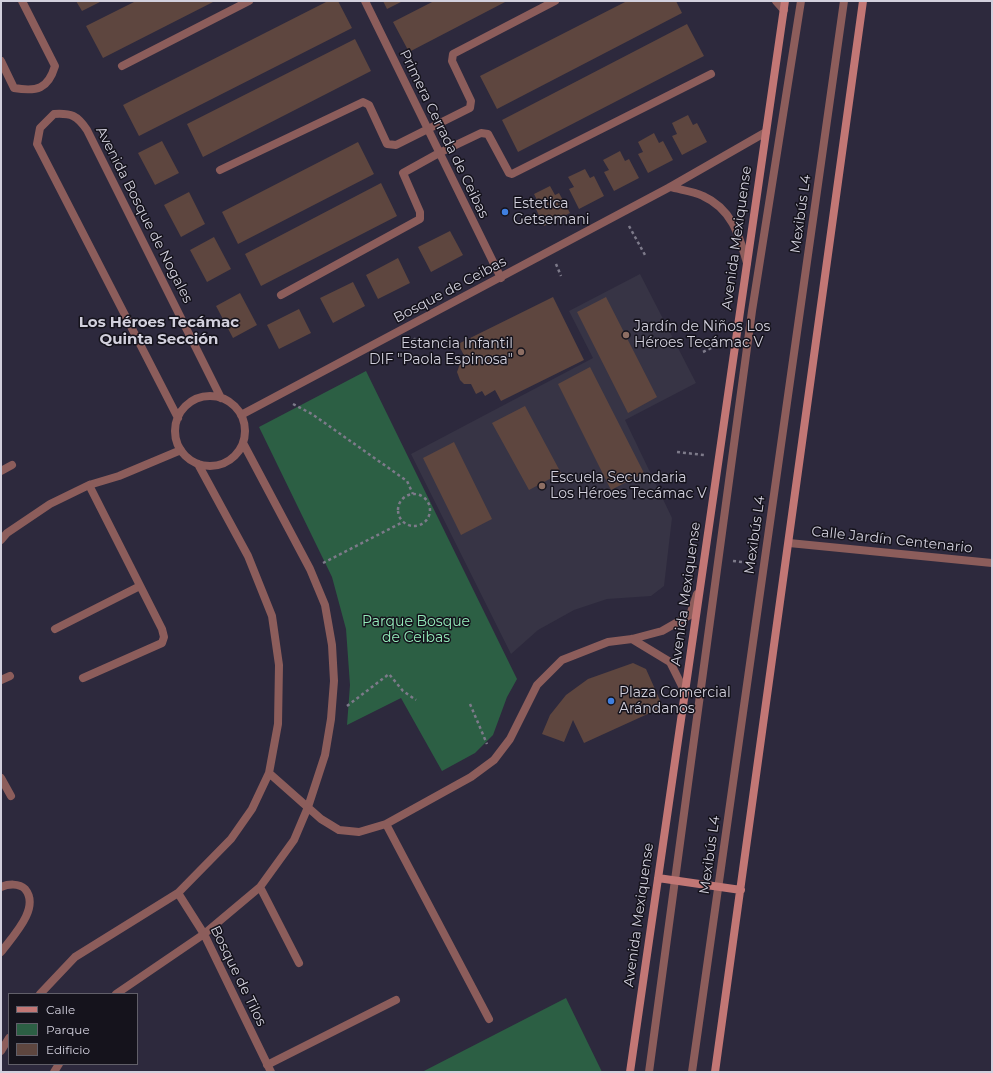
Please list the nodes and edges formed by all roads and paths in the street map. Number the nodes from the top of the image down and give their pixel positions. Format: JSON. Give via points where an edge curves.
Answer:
{"nodes":[{"id":1,"x":22,"y":1,"type":"edge"},
{"id":2,"x":249,"y":1,"type":"edge"},
{"id":3,"x":365,"y":1,"type":"edge"},
{"id":4,"x":555,"y":1,"type":"edge"},
{"id":5,"x":776,"y":1,"type":"edge"},
{"id":6,"x":801,"y":1,"type":"edge"},
{"id":7,"x":844,"y":1,"type":"edge"},
{"id":8,"x":863,"y":1,"type":"edge"},
{"id":9,"x":784,"y":5,"type":"edge"},
{"id":10,"x":1,"y":62,"type":"edge"},
{"id":11,"x":122,"y":66,"type":"dead end"},
{"id":12,"x":711,"y":74,"type":"dead end"},
{"id":13,"x":428,"y":130,"type":"junction"},
{"id":14,"x":766,"y":132,"type":"junction"},
{"id":15,"x":439,"y":153,"type":"junction"},
{"id":16,"x":220,"y":170,"type":"dead end"},
{"id":17,"x":670,"y":187,"type":"junction"},
{"id":18,"x":622,"y":213,"type":"junction"},
{"id":19,"x":644,"y":255,"type":"dead end"},
{"id":20,"x":747,"y":263,"type":"junction"},
{"id":21,"x":501,"y":278,"type":"junction"},
{"id":22,"x":281,"y":295,"type":"dead end"},
{"id":23,"x":278,"y":396,"type":"junction"},
{"id":24,"x":221,"y":398,"type":"junction"},
{"id":25,"x":242,"y":415,"type":"junction"},
{"id":26,"x":178,"y":418,"type":"junction"},
{"id":27,"x":243,"y":443,"type":"junction"},
{"id":28,"x":181,"y":450,"type":"junction"},
{"id":29,"x":677,"y":452,"type":"dead end"},
{"id":30,"x":719,"y":456,"type":"junction"},
{"id":31,"x":198,"y":464,"type":"junction"},
{"id":32,"x":12,"y":466,"type":"dead end"},
{"id":33,"x":1,"y":471,"type":"edge"},
{"id":34,"x":89,"y":485,"type":"junction"},
{"id":35,"x":413,"y":494,"type":"junction"},
{"id":36,"x":403,"y":522,"type":"junction"},
{"id":37,"x":1,"y":540,"type":"edge"},
{"id":38,"x":789,"y":543,"type":"junction"},
{"id":39,"x":718,"y":560,"type":"junction"},
{"id":40,"x":992,"y":563,"type":"edge"},
{"id":41,"x":764,"y":564,"type":"junction"},
{"id":42,"x":310,"y":569,"type":"junction"},
{"id":43,"x":140,"y":586,"type":"junction"},
{"id":44,"x":700,"y":588,"type":"junction"},
{"id":45,"x":55,"y":629,"type":"dead end"},
{"id":46,"x":632,"y":638,"type":"junction"},
{"id":47,"x":10,"y":676,"type":"dead end"},
{"id":48,"x":83,"y":678,"type":"dead end"},
{"id":49,"x":1,"y":680,"type":"edge"},
{"id":50,"x":684,"y":692,"type":"junction"},
{"id":51,"x":416,"y":700,"type":"dead end"},
{"id":52,"x":470,"y":704,"type":"dead end"},
{"id":53,"x":331,"y":718,"type":"junction"},
{"id":54,"x":494,"y":760,"type":"junction"},
{"id":55,"x":269,"y":774,"type":"junction"},
{"id":56,"x":1,"y":778,"type":"edge"},
{"id":57,"x":11,"y":796,"type":"dead end"},
{"id":58,"x":308,"y":807,"type":"junction"},
{"id":59,"x":386,"y":824,"type":"junction"},
{"id":60,"x":658,"y":878,"type":"junction"},
{"id":61,"x":675,"y":880,"type":"junction"},
{"id":62,"x":718,"y":886,"type":"junction"},
{"id":63,"x":1,"y":887,"type":"edge"},
{"id":64,"x":260,"y":887,"type":"junction"},
{"id":65,"x":740,"y":890,"type":"junction"},
{"id":66,"x":178,"y":893,"type":"junction"},
{"id":67,"x":204,"y":934,"type":"junction"},
{"id":68,"x":1,"y":952,"type":"edge"},
{"id":69,"x":299,"y":963,"type":"dead end"},
{"id":70,"x":41,"y":993,"type":"edge"},
{"id":71,"x":117,"y":993,"type":"edge"},
{"id":72,"x":396,"y":1000,"type":"dead end"},
{"id":73,"x":489,"y":1020,"type":"dead end"},
{"id":74,"x":8,"y":1040,"type":"edge"},
{"id":75,"x":1,"y":1051,"type":"edge"},
{"id":76,"x":269,"y":1068,"type":"edge"},
{"id":77,"x":630,"y":1072,"type":"edge"},
{"id":78,"x":650,"y":1072,"type":"edge"},
{"id":79,"x":692,"y":1072,"type":"edge"},
{"id":80,"x":715,"y":1072,"type":"edge"}],
"edges":[{"from":1,"to":10,"type":"street","via":[[55,66],[51,79],[42,87],[27,90],[14,88]]},
{"from":2,"to":11,"type":"street"},
{"from":3,"to":13,"type":"street","name":"Primera Cerrada de Ceibas"},
{"from":4,"to":13,"type":"street","via":[[453,54],[452,62],[472,105]]},
{"from":5,"to":9,"type":"street"},
{"from":6,"to":39,"type":"street","via":[[752,311]]},
{"from":7,"to":41,"type":"street","name":"Mexibús L4"},
{"from":8,"to":38,"type":"main road"},
{"from":9,"to":14,"type":"main road","name":"Avenida Mexiquense"},
{"from":12,"to":15,"type":"street","via":[[512,174],[485,133]]},
{"from":13,"to":15,"type":"street","name":"Primera Cerrada de Ceibas"},
{"from":13,"to":16,"type":"street","via":[[396,145],[387,144],[369,105],[363,102]]},
{"from":14,"to":17,"type":"street","name":"Bosque de Ceibas"},
{"from":14,"to":20,"type":"main road","name":"Avenida Mexiquense"},
{"from":15,"to":21,"type":"street","name":"Primera Cerrada de Ceibas"},
{"from":15,"to":22,"type":"street","via":[[402,174],[420,212],[420,219]]},
{"from":17,"to":18,"type":"street","name":"Bosque de Ceibas"},
{"from":17,"to":20,"type":"street","via":[[702,196],[720,206],[737,229]]},
{"from":18,"to":19,"type":"path"},
{"from":18,"to":21,"type":"street","name":"Bosque de Ceibas"},
{"from":20,"to":30,"type":"main road","name":"Avenida Mexiquense"},
{"from":21,"to":23,"type":"street","name":"Bosque de Ceibas"},
{"from":23,"to":25,"type":"street","name":"Bosque de Ceibas"},
{"from":23,"to":35,"type":"path","via":[[312,414],[407,482]]},
{"from":24,"to":25,"type":"street","via":[[233,404]]},
{"from":24,"to":26,"type":"street","via":[[204,396],[188,404]]},
{"from":24,"to":26,"type":"street","name":"Avenida Bosque de Nogales","via":[[87,130],[69,113],[54,114],[40,128],[37,144]]},
{"from":25,"to":27,"type":"street","via":[[245,429]]},
{"from":26,"to":28,"type":"street","via":[[175,434]]},
{"from":27,"to":31,"type":"street","via":[[236,454],[225,463],[212,466]]},
{"from":27,"to":42,"type":"street"},
{"from":28,"to":31,"type":"street"},
{"from":28,"to":34,"type":"street"},
{"from":29,"to":30,"type":"path"},
{"from":30,"to":44,"type":"main road","name":"Avenida Mexiquense"},
{"from":31,"to":55,"type":"street","via":[[248,556],[272,616],[278,665],[278,724]]},
{"from":32,"to":33,"type":"street"},
{"from":34,"to":37,"type":"street","via":[[50,504],[7,533]]},
{"from":34,"to":43,"type":"street"},
{"from":35,"to":36,"type":"path","via":[[400,502],[398,513]]},
{"from":35,"to":36,"type":"path","via":[[423,496],[427,500],[430,515],[424,524],[419,526],[413,527]]},
{"from":36,"to":42,"type":"path"},
{"from":38,"to":40,"type":"street","name":"Calle Jardín Centenario"},
{"from":38,"to":65,"type":"main road"},
{"from":39,"to":41,"type":"path"},
{"from":39,"to":61,"type":"street"},
{"from":41,"to":62,"type":"street","name":"Mexibús L4"},
{"from":42,"to":53,"type":"street","via":[[325,605],[332,645],[334,681]]},
{"from":43,"to":45,"type":"street"},
{"from":43,"to":48,"type":"street","via":[[162,629],[162,643]]},
{"from":44,"to":46,"type":"street","via":[[690,615],[662,631]]},
{"from":44,"to":50,"type":"main road","name":"Avenida Mexiquense"},
{"from":46,"to":50,"type":"street","via":[[670,662]]},
{"from":46,"to":54,"type":"street","via":[[608,642],[562,660],[536,685],[510,739]]},
{"from":47,"to":49,"type":"street"},
{"from":50,"to":60,"type":"main road","name":"Avenida Mexiquense"},
{"from":51,"to":53,"type":"path","via":[[403,691],[388,674]]},
{"from":52,"to":54,"type":"path"},
{"from":53,"to":58,"type":"street","via":[[324,755]]},
{"from":54,"to":59,"type":"street","via":[[471,777]]},
{"from":55,"to":58,"type":"street"},
{"from":55,"to":66,"type":"street","via":[[252,809],[232,839]]},
{"from":56,"to":57,"type":"street"},
{"from":58,"to":59,"type":"street","via":[[339,830],[359,832]]},
{"from":58,"to":64,"type":"street","via":[[294,840]]},
{"from":59,"to":73,"type":"street"},
{"from":60,"to":61,"type":"main road"},
{"from":60,"to":77,"type":"main road","name":"Avenida Mexiquense"},
{"from":61,"to":62,"type":"main road"},
{"from":61,"to":78,"type":"street"},
{"from":62,"to":65,"type":"main road"},
{"from":62,"to":79,"type":"street","name":"Mexibús L4"},
{"from":63,"to":68,"type":"street","via":[[16,885],[24,888],[30,906],[27,915]]},
{"from":64,"to":67,"type":"street"},
{"from":64,"to":69,"type":"street"},
{"from":65,"to":80,"type":"main road"},
{"from":66,"to":67,"type":"street","name":"Bosque de Tilos"},
{"from":66,"to":70,"type":"street","via":[[75,957]]},
{"from":67,"to":71,"type":"street"},
{"from":67,"to":76,"type":"street","name":"Bosque de Tilos"},
{"from":72,"to":76,"type":"street"},
{"from":74,"to":75,"type":"street"}]}
